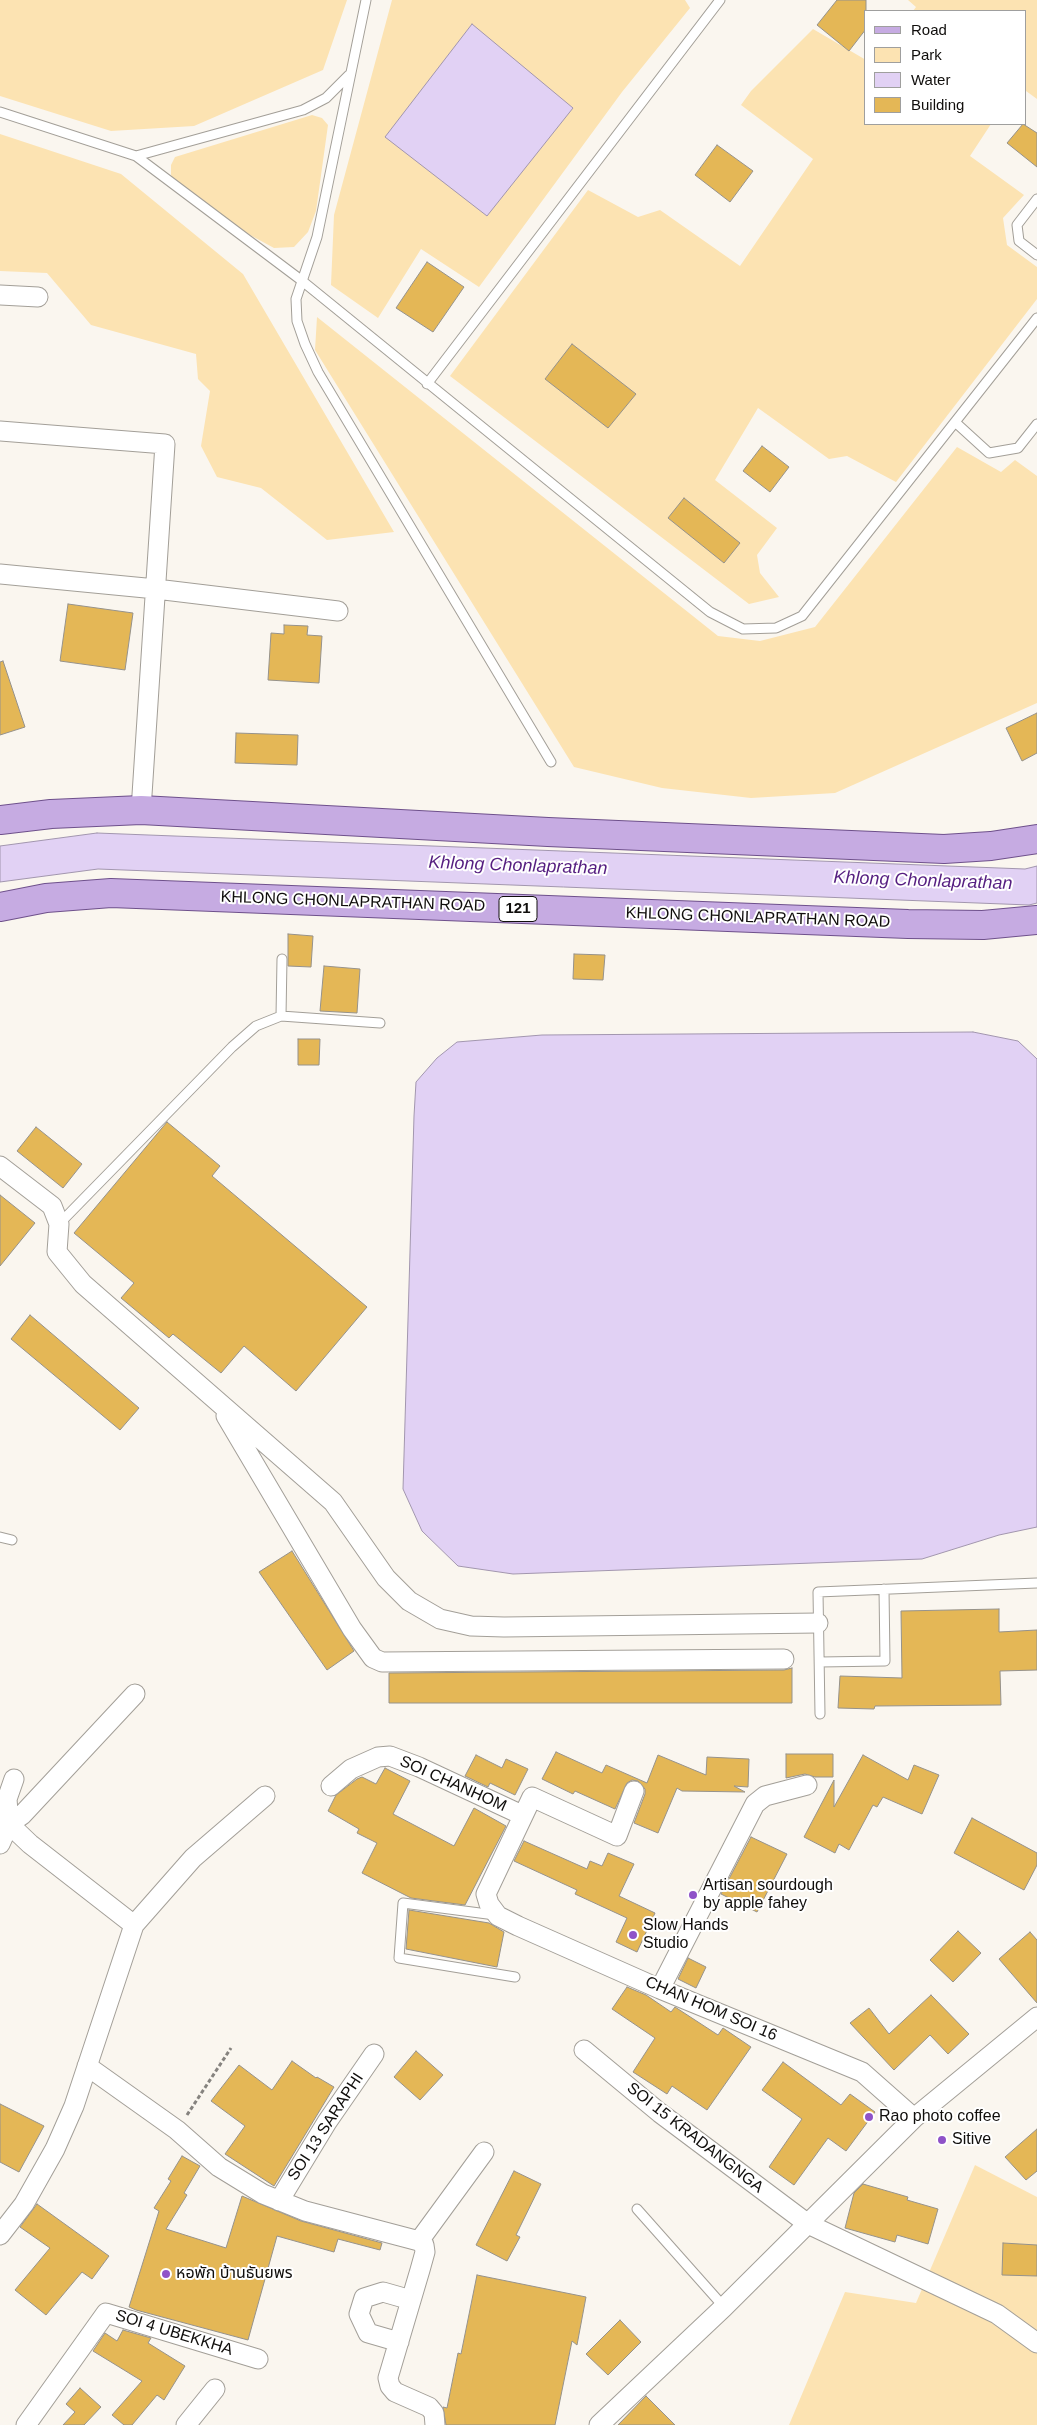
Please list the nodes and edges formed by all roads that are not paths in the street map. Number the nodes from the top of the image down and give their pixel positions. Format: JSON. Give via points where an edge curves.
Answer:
{"nodes":[{"id":1,"x":366,"y":0,"type":"edge"},
{"id":2,"x":720,"y":0,"type":"edge"},
{"id":3,"x":349,"y":75,"type":"junction"},
{"id":4,"x":0,"y":112,"type":"edge"},
{"id":5,"x":136,"y":156,"type":"junction"},
{"id":6,"x":1037,"y":199,"type":"edge"},
{"id":7,"x":1037,"y":254,"type":"edge"},
{"id":8,"x":301,"y":280,"type":"junction"},
{"id":9,"x":0,"y":295,"type":"edge"},
{"id":10,"x":38,"y":297,"type":"dead end"},
{"id":11,"x":1037,"y":318,"type":"edge"},
{"id":12,"x":1033,"y":330,"type":"edge"},
{"id":13,"x":427,"y":384,"type":"junction"},
{"id":14,"x":955,"y":422,"type":"junction"},
{"id":15,"x":1037,"y":424,"type":"edge"},
{"id":16,"x":0,"y":430,"type":"edge"},
{"id":17,"x":0,"y":574,"type":"edge"},
{"id":18,"x":156,"y":589,"type":"junction"},
{"id":19,"x":338,"y":611,"type":"dead end"},
{"id":20,"x":550,"y":762,"type":"dead end"},
{"id":21,"x":141,"y":810,"type":"junction"},
{"id":22,"x":0,"y":820,"type":"edge"},
{"id":23,"x":1037,"y":839,"type":"edge"},
{"id":24,"x":0,"y":907,"type":"edge"},
{"id":25,"x":1037,"y":920,"type":"edge"},
{"id":26,"x":282,"y":959,"type":"dead end"},
{"id":27,"x":281,"y":1016,"type":"junction"},
{"id":28,"x":380,"y":1023,"type":"dead end"},
{"id":29,"x":0,"y":1166,"type":"edge"},
{"id":30,"x":59,"y":1224,"type":"junction"},
{"id":31,"x":218,"y":1402,"type":"junction"},
{"id":32,"x":0,"y":1538,"type":"edge"},
{"id":33,"x":12,"y":1540,"type":"dead end"},
{"id":34,"x":1037,"y":1583,"type":"edge"},
{"id":35,"x":884,"y":1590,"type":"junction"},
{"id":36,"x":818,"y":1623,"type":"junction"},
{"id":37,"x":784,"y":1659,"type":"dead end"},
{"id":38,"x":820,"y":1662,"type":"junction"},
{"id":39,"x":135,"y":1694,"type":"dead end"},
{"id":40,"x":820,"y":1714,"type":"dead end"},
{"id":41,"x":14,"y":1779,"type":"dead end"},
{"id":42,"x":807,"y":1785,"type":"dead end"},
{"id":43,"x":331,"y":1786,"type":"dead end"},
{"id":44,"x":634,"y":1791,"type":"dead end"},
{"id":45,"x":265,"y":1796,"type":"dead end"},
{"id":46,"x":522,"y":1815,"type":"junction"},
{"id":47,"x":9,"y":1824,"type":"junction"},
{"id":48,"x":0,"y":1844,"type":"edge"},
{"id":49,"x":498,"y":1916,"type":"junction"},
{"id":50,"x":134,"y":1925,"type":"junction"},
{"id":51,"x":515,"y":1977,"type":"dead end"},
{"id":52,"x":660,"y":1989,"type":"junction"},
{"id":53,"x":1034,"y":2024,"type":"edge"},
{"id":54,"x":584,"y":2050,"type":"dead end"},
{"id":55,"x":374,"y":2054,"type":"dead end"},
{"id":56,"x":87,"y":2066,"type":"junction"},
{"id":57,"x":914,"y":2118,"type":"junction"},
{"id":58,"x":484,"y":2152,"type":"dead end"},
{"id":59,"x":279,"y":2201,"type":"junction"},
{"id":60,"x":636,"y":2209,"type":"dead end"},
{"id":61,"x":808,"y":2224,"type":"junction"},
{"id":62,"x":0,"y":2235,"type":"edge"},
{"id":63,"x":419,"y":2241,"type":"junction"},
{"id":64,"x":411,"y":2300,"type":"junction"},
{"id":65,"x":724,"y":2307,"type":"junction"},
{"id":66,"x":1036,"y":2337,"type":"edge"},
{"id":67,"x":398,"y":2342,"type":"junction"},
{"id":68,"x":258,"y":2359,"type":"dead end"},
{"id":69,"x":215,"y":2389,"type":"dead end"},
{"id":70,"x":26,"y":2425,"type":"edge"},
{"id":71,"x":186,"y":2425,"type":"edge"},
{"id":72,"x":435,"y":2425,"type":"edge"},
{"id":73,"x":599,"y":2425,"type":"edge"}],
"edges":[{"from":1,"to":3,"type":"lane"},
{"from":2,"to":13,"type":"lane"},
{"from":3,"to":5,"type":"lane","via":[[326,98],[303,110]]},
{"from":3,"to":8,"type":"lane","via":[[317,237]]},
{"from":4,"to":5,"type":"lane"},
{"from":5,"to":8,"type":"lane"},
{"from":6,"to":7,"type":"lane","via":[[1017,225],[1019,241]]},
{"from":8,"to":13,"type":"lane"},
{"from":8,"to":20,"type":"lane","via":[[296,299],[297,321],[318,372]]},
{"from":9,"to":10,"type":"street"},
{"from":11,"to":12,"type":"lane"},
{"from":12,"to":14,"type":"lane"},
{"from":13,"to":14,"type":"lane","via":[[710,612],[743,629],[776,628],[802,616]]},
{"from":14,"to":15,"type":"lane","via":[[989,453],[1018,448]]},
{"from":16,"to":18,"type":"street","via":[[165,444]]},
{"from":17,"to":18,"type":"street"},
{"from":18,"to":19,"type":"street"},
{"from":18,"to":21,"type":"street"},
{"from":21,"to":22,"type":"main road"},
{"from":21,"to":23,"type":"main road","via":[[944,849]]},
{"from":24,"to":25,"type":"main road","name":"KHLONG CHONLAPRATHAN ROAD","number":"121","via":[[46,898],[111,893],[908,924],[983,925]]},
{"from":26,"to":27,"type":"lane"},
{"from":27,"to":28,"type":"lane"},
{"from":27,"to":30,"type":"lane","via":[[256,1026],[232,1047]]},
{"from":29,"to":30,"type":"street","via":[[52,1206]]},
{"from":30,"to":31,"type":"street","via":[[57,1252],[83,1284]]},
{"from":31,"to":36,"type":"street","via":[[333,1502],[386,1578],[409,1601],[440,1619],[471,1626],[504,1627]]},
{"from":31,"to":37,"type":"street","via":[[352,1629],[373,1658],[382,1662]]},
{"from":32,"to":33,"type":"lane"},
{"from":34,"to":35,"type":"lane"},
{"from":35,"to":36,"type":"lane","via":[[818,1592]]},
{"from":35,"to":38,"type":"lane","via":[[885,1661]]},
{"from":36,"to":38,"type":"lane"},
{"from":38,"to":40,"type":"lane"},
{"from":39,"to":47,"type":"street","via":[[22,1815]]},
{"from":41,"to":47,"type":"street","via":[[7,1799]]},
{"from":42,"to":52,"type":"street","via":[[765,1796],[755,1804]]},
{"from":43,"to":46,"type":"street","name":"SOI CHANHOM","via":[[351,1769],[378,1757],[390,1756]]},
{"from":44,"to":46,"type":"street","name":"SOI CHANHOM","via":[[618,1836],[532,1798]]},
{"from":45,"to":50,"type":"street","via":[[193,1858]]},
{"from":46,"to":49,"type":"street","name":"SOI CHANHOM","via":[[486,1894]]},
{"from":47,"to":48,"type":"street"},
{"from":47,"to":50,"type":"street"},
{"from":49,"to":51,"type":"lane","via":[[403,1903],[399,1958]]},
{"from":49,"to":52,"type":"street","name":"CHAN HOM SOI 16"},
{"from":50,"to":56,"type":"street"},
{"from":52,"to":57,"type":"street","name":"CHAN HOM SOI 16","via":[[862,2072]]},
{"from":53,"to":57,"type":"street"},
{"from":54,"to":61,"type":"street","name":"SOI 15 KRADANGNGA"},
{"from":55,"to":59,"type":"street","name":"SOI 13 SARAPHI","via":[[327,2122]]},
{"from":56,"to":59,"type":"street","via":[[177,2130],[219,2167]]},
{"from":56,"to":62,"type":"street","via":[[55,2149],[24,2204]]},
{"from":57,"to":61,"type":"street"},
{"from":58,"to":63,"type":"street"},
{"from":59,"to":63,"type":"street"},
{"from":60,"to":65,"type":"lane"},
{"from":61,"to":65,"type":"street"},
{"from":61,"to":66,"type":"street","name":"SOI 15 KRADANGNGA","via":[[997,2314]]},
{"from":63,"to":64,"type":"street","via":[[425,2252]]},
{"from":64,"to":67,"type":"street"},
{"from":64,"to":67,"type":"street","via":[[383,2292],[364,2298],[359,2314],[368,2333]]},
{"from":65,"to":73,"type":"street"},
{"from":67,"to":72,"type":"street","via":[[388,2378],[390,2386],[395,2392],[429,2407],[434,2413]]},
{"from":68,"to":70,"type":"street","name":"SOI 4 UBEKKHA","via":[[106,2313]]},
{"from":69,"to":71,"type":"street"}]}
